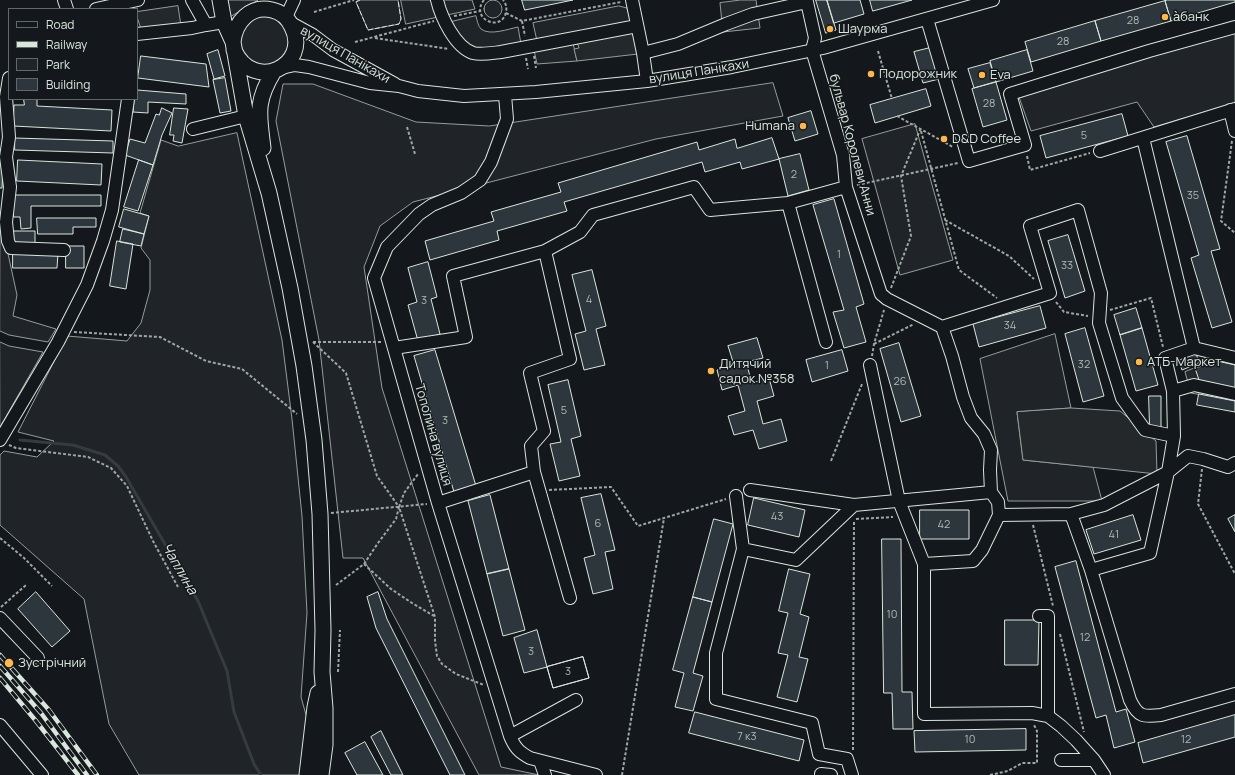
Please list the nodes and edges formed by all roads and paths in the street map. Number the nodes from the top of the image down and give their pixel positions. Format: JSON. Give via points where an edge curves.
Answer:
{"nodes":[{"id":1,"x":192,"y":0,"type":"edge"},
{"id":2,"x":220,"y":0,"type":"edge"},
{"id":3,"x":272,"y":0,"type":"edge"},
{"id":4,"x":294,"y":0,"type":"edge"},
{"id":5,"x":354,"y":0,"type":"edge"},
{"id":6,"x":437,"y":0,"type":"edge"},
{"id":7,"x":484,"y":0,"type":"edge"},
{"id":8,"x":503,"y":0,"type":"edge"},
{"id":9,"x":632,"y":0,"type":"edge"},
{"id":10,"x":993,"y":0,"type":"edge"},
{"id":11,"x":133,"y":4,"type":"edge"},
{"id":12,"x":103,"y":8,"type":"edge"},
{"id":13,"x":480,"y":11,"type":"junction"},
{"id":14,"x":314,"y":12,"type":"dead end"},
{"id":15,"x":506,"y":13,"type":"junction"},
{"id":16,"x":443,"y":19,"type":"junction"},
{"id":17,"x":927,"y":19,"type":"junction"},
{"id":18,"x":288,"y":20,"type":"junction"},
{"id":19,"x":522,"y":21,"type":"junction"},
{"id":20,"x":224,"y":22,"type":"junction"},
{"id":21,"x":206,"y":24,"type":"junction"},
{"id":22,"x":638,"y":26,"type":"junction"},
{"id":23,"x":1235,"y":27,"type":"edge"},
{"id":24,"x":138,"y":34,"type":"edge"},
{"id":25,"x":373,"y":38,"type":"junction"},
{"id":26,"x":355,"y":42,"type":"dead end"},
{"id":27,"x":234,"y":46,"type":"junction"},
{"id":28,"x":527,"y":47,"type":"junction"},
{"id":29,"x":449,"y":49,"type":"dead end"},
{"id":30,"x":812,"y":50,"type":"junction"},
{"id":31,"x":878,"y":51,"type":"dead end"},
{"id":32,"x":643,"y":53,"type":"junction"},
{"id":33,"x":278,"y":69,"type":"junction"},
{"id":34,"x":647,"y":81,"type":"junction"},
{"id":35,"x":8,"y":84,"type":"edge"},
{"id":36,"x":399,"y":86,"type":"junction"},
{"id":37,"x":505,"y":95,"type":"junction"},
{"id":38,"x":892,"y":99,"type":"dead end"},
{"id":39,"x":128,"y":100,"type":"edge"},
{"id":40,"x":1232,"y":109,"type":"edge"},
{"id":41,"x":246,"y":116,"type":"junction"},
{"id":42,"x":897,"y":116,"type":"dead end"},
{"id":43,"x":408,"y":127,"type":"dead end"},
{"id":44,"x":1234,"y":128,"type":"edge"},
{"id":45,"x":193,"y":129,"type":"dead end"},
{"id":46,"x":920,"y":130,"type":"junction"},
{"id":47,"x":1143,"y":138,"type":"junction"},
{"id":48,"x":1025,"y":145,"type":"junction"},
{"id":49,"x":1100,"y":151,"type":"joint"},
{"id":50,"x":415,"y":154,"type":"dead end"},
{"id":51,"x":968,"y":158,"type":"junction"},
{"id":52,"x":931,"y":170,"type":"junction"},
{"id":53,"x":901,"y":176,"type":"junction"},
{"id":54,"x":846,"y":187,"type":"junction"},
{"id":55,"x":269,"y":193,"type":"junction"},
{"id":56,"x":788,"y":203,"type":"junction"},
{"id":57,"x":945,"y":220,"type":"junction"},
{"id":58,"x":1235,"y":233,"type":"edge"},
{"id":59,"x":64,"y":250,"type":"dead end"},
{"id":60,"x":545,"y":251,"type":"junction"},
{"id":61,"x":1050,"y":293,"type":"junction"},
{"id":62,"x":1151,"y":298,"type":"dead end"},
{"id":63,"x":887,"y":299,"type":"junction"},
{"id":64,"x":1007,"y":305,"type":"junction"},
{"id":65,"x":926,"y":319,"type":"junction"},
{"id":66,"x":942,"y":327,"type":"junction"},
{"id":67,"x":63,"y":331,"type":"junction"},
{"id":68,"x":826,"y":342,"type":"dead end"},
{"id":69,"x":874,"y":344,"type":"junction"},
{"id":70,"x":393,"y":345,"type":"junction"},
{"id":71,"x":1194,"y":348,"type":"junction"},
{"id":72,"x":1165,"y":358,"type":"junction"},
{"id":73,"x":1235,"y":358,"type":"edge"},
{"id":74,"x":870,"y":365,"type":"junction"},
{"id":75,"x":1173,"y":391,"type":"junction"},
{"id":76,"x":1235,"y":394,"type":"edge"},
{"id":77,"x":297,"y":414,"type":"dead end"},
{"id":78,"x":1174,"y":436,"type":"junction"},
{"id":79,"x":3,"y":438,"type":"edge"},
{"id":80,"x":1203,"y":459,"type":"junction"},
{"id":81,"x":831,"y":461,"type":"dead end"},
{"id":82,"x":426,"y":462,"type":"junction"},
{"id":83,"x":1232,"y":465,"type":"edge"},
{"id":84,"x":534,"y":472,"type":"junction"},
{"id":85,"x":1168,"y":472,"type":"junction"},
{"id":86,"x":1235,"y":477,"type":"edge"},
{"id":87,"x":750,"y":490,"type":"dead end"},
{"id":88,"x":539,"y":491,"type":"junction"},
{"id":89,"x":991,"y":492,"type":"junction"},
{"id":90,"x":736,"y":496,"type":"joint"},
{"id":91,"x":899,"y":501,"type":"junction"},
{"id":92,"x":438,"y":503,"type":"junction"},
{"id":93,"x":854,"y":505,"type":"junction"},
{"id":94,"x":399,"y":507,"type":"junction"},
{"id":95,"x":331,"y":513,"type":"dead end"},
{"id":96,"x":1071,"y":514,"type":"junction"},
{"id":97,"x":999,"y":515,"type":"junction"},
{"id":98,"x":1030,"y":515,"type":"junction"},
{"id":99,"x":898,"y":517,"type":"dead end"},
{"id":100,"x":664,"y":518,"type":"junction"},
{"id":101,"x":0,"y":538,"type":"edge"},
{"id":102,"x":743,"y":549,"type":"junction"},
{"id":103,"x":364,"y":564,"type":"junction"},
{"id":104,"x":924,"y":564,"type":"junction"},
{"id":105,"x":1091,"y":570,"type":"junction"},
{"id":106,"x":1235,"y":574,"type":"edge"},
{"id":107,"x":336,"y":584,"type":"dead end"},
{"id":108,"x":26,"y":585,"type":"dead end"},
{"id":109,"x":52,"y":586,"type":"dead end"},
{"id":110,"x":178,"y":587,"type":"dead end"},
{"id":111,"x":570,"y":598,"type":"dead end"},
{"id":112,"x":0,"y":607,"type":"edge"},
{"id":113,"x":1054,"y":612,"type":"dead end"},
{"id":114,"x":1039,"y":616,"type":"dead end"},
{"id":115,"x":435,"y":617,"type":"junction"},
{"id":116,"x":0,"y":618,"type":"edge"},
{"id":117,"x":1058,"y":627,"type":"dead end"},
{"id":118,"x":340,"y":630,"type":"dead end"},
{"id":119,"x":38,"y":658,"type":"dead end"},
{"id":120,"x":322,"y":672,"type":"junction"},
{"id":121,"x":338,"y":672,"type":"dead end"},
{"id":122,"x":496,"y":690,"type":"junction"},
{"id":123,"x":1235,"y":694,"type":"edge"},
{"id":124,"x":576,"y":700,"type":"dead end"},
{"id":125,"x":1048,"y":716,"type":"junction"},
{"id":126,"x":1032,"y":722,"type":"dead end"},
{"id":127,"x":0,"y":725,"type":"edge"},
{"id":128,"x":1085,"y":734,"type":"dead end"},
{"id":129,"x":510,"y":736,"type":"junction"},
{"id":130,"x":853,"y":752,"type":"dead end"},
{"id":131,"x":1061,"y":760,"type":"dead end"},
{"id":132,"x":1094,"y":760,"type":"junction"},
{"id":133,"x":540,"y":761,"type":"junction"},
{"id":134,"x":42,"y":775,"type":"edge"},
{"id":135,"x":307,"y":775,"type":"edge"},
{"id":136,"x":322,"y":775,"type":"edge"},
{"id":137,"x":545,"y":775,"type":"edge"},
{"id":138,"x":596,"y":775,"type":"edge"},
{"id":139,"x":622,"y":775,"type":"edge"},
{"id":140,"x":852,"y":775,"type":"edge"},
{"id":141,"x":990,"y":775,"type":"edge"},
{"id":142,"x":1104,"y":775,"type":"edge"}],
"edges":[{"from":1,"to":21,"type":"street"},
{"from":2,"to":20,"type":"main road"},
{"from":3,"to":18,"type":"main road","name":"вулиця Панікахи"},
{"from":4,"to":18,"type":"street"},
{"from":5,"to":14,"type":"path"},
{"from":6,"to":16,"type":"street"},
{"from":7,"to":13,"type":"path"},
{"from":8,"to":15,"type":"path"},
{"from":9,"to":19,"type":"path"},
{"from":9,"to":22,"type":"street"},
{"from":10,"to":17,"type":"street","name":"вулиця Панікахи"},
{"from":11,"to":12,"type":"street"},
{"from":13,"to":15,"type":"path","via":[[486,21],[494,23],[502,20]]},
{"from":13,"to":16,"type":"path"},
{"from":15,"to":19,"type":"path"},
{"from":16,"to":25,"type":"path"},
{"from":16,"to":28,"type":"street","via":[[456,42],[472,53],[486,54]]},
{"from":17,"to":30,"type":"street","name":"вулиця Панікахи"},
{"from":17,"to":51,"type":"street"},
{"from":18,"to":27,"type":"main road","via":[[279,12],[263,9],[247,14],[236,26]]},
{"from":18,"to":33,"type":"main road","via":[[295,35],[295,48],[292,56]]},
{"from":18,"to":36,"type":"street","name":"вулиця Панікахи","via":[[333,50]]},
{"from":19,"to":28,"type":"path"},
{"from":20,"to":21,"type":"street"},
{"from":20,"to":27,"type":"main road"},
{"from":21,"to":24,"type":"street"},
{"from":22,"to":28,"type":"street"},
{"from":22,"to":32,"type":"street"},
{"from":23,"to":48,"type":"street","via":[[1149,50],[1010,94]]},
{"from":25,"to":26,"type":"path"},
{"from":25,"to":29,"type":"path"},
{"from":27,"to":33,"type":"main road","via":[[238,58],[250,69],[258,72]]},
{"from":27,"to":41,"type":"main road"},
{"from":30,"to":32,"type":"street","name":"бульвар Королеви Анни","via":[[815,38],[806,2],[753,14],[678,44]]},
{"from":30,"to":34,"type":"street","name":"вулиця Панікахи"},
{"from":30,"to":54,"type":"street","name":"бульвар Королеви Анни","via":[[843,155]]},
{"from":31,"to":38,"type":"path"},
{"from":32,"to":34,"type":"street"},
{"from":33,"to":36,"type":"street","name":"вулиця Панікахи","via":[[294,65],[309,67],[370,83]]},
{"from":33,"to":55,"type":"main road","via":[[266,85],[259,108]]},
{"from":34,"to":37,"type":"street","name":"вулиця Панікахи"},
{"from":35,"to":59,"type":"street","via":[[8,241],[11,248]]},
{"from":36,"to":37,"type":"street","name":"вулиця Панікахи","via":[[418,91],[464,96]]},
{"from":37,"to":70,"type":"street","name":"Тополина вулиця","via":[[507,119],[491,162],[480,180],[461,193],[432,205],[419,214],[387,247],[374,278]]},
{"from":39,"to":67,"type":"street","via":[[112,210],[87,285]]},
{"from":40,"to":44,"type":"street"},
{"from":40,"to":47,"type":"street"},
{"from":41,"to":45,"type":"street"},
{"from":41,"to":55,"type":"main road"},
{"from":42,"to":46,"type":"path"},
{"from":43,"to":50,"type":"path"},
{"from":44,"to":58,"type":"path","via":[[1221,221]]},
{"from":46,"to":51,"type":"path"},
{"from":46,"to":52,"type":"path"},
{"from":46,"to":53,"type":"path"},
{"from":47,"to":49,"type":"street"},
{"from":47,"to":71,"type":"street"},
{"from":48,"to":49,"type":"path","via":[[1030,170]]},
{"from":48,"to":51,"type":"street"},
{"from":51,"to":52,"type":"path"},
{"from":52,"to":53,"type":"path"},
{"from":52,"to":57,"type":"path"},
{"from":53,"to":54,"type":"path"},
{"from":53,"to":63,"type":"path","via":[[911,236]]},
{"from":54,"to":56,"type":"street"},
{"from":54,"to":63,"type":"street","name":"бульвар Королеви Анни","via":[[881,294]]},
{"from":55,"to":120,"type":"main road","via":[[290,288],[314,440],[320,514]]},
{"from":56,"to":60,"type":"street","via":[[710,210],[694,187],[593,215],[580,232]]},
{"from":56,"to":68,"type":"street"},
{"from":57,"to":61,"type":"path","via":[[1009,256]]},
{"from":57,"to":64,"type":"path","via":[[959,270]]},
{"from":60,"to":70,"type":"street","via":[[453,276],[466,337]]},
{"from":60,"to":84,"type":"street","via":[[570,359],[530,373],[544,431],[531,446]]},
{"from":61,"to":64,"type":"street"},
{"from":61,"to":78,"type":"street","via":[[1030,226],[1078,210],[1101,293],[1099,323],[1122,398],[1145,430]]},
{"from":62,"to":72,"type":"path"},
{"from":63,"to":65,"type":"street"},
{"from":63,"to":69,"type":"path"},
{"from":64,"to":66,"type":"street"},
{"from":65,"to":66,"type":"street"},
{"from":65,"to":69,"type":"path"},
{"from":66,"to":89,"type":"street","via":[[971,418],[984,434],[991,450]]},
{"from":67,"to":77,"type":"path","via":[[160,337],[206,361],[242,369]]},
{"from":67,"to":79,"type":"street"},
{"from":69,"to":74,"type":"path"},
{"from":70,"to":82,"type":"street","name":"Тополина вулиця"},
{"from":70,"to":94,"type":"path","via":[[313,342],[346,373],[377,476]]},
{"from":71,"to":72,"type":"street"},
{"from":71,"to":73,"type":"street"},
{"from":72,"to":75,"type":"street"},
{"from":74,"to":81,"type":"path"},
{"from":74,"to":91,"type":"street"},
{"from":75,"to":76,"type":"street","via":[[1194,385]]},
{"from":75,"to":78,"type":"street"},
{"from":78,"to":85,"type":"street"},
{"from":79,"to":110,"type":"path","via":[[16,448],[88,457],[111,468],[126,486]]},
{"from":80,"to":83,"type":"street"},
{"from":80,"to":85,"type":"street","via":[[1188,456]]},
{"from":80,"to":106,"type":"path","via":[[1198,504]]},
{"from":82,"to":92,"type":"street","name":"Тополина вулиця"},
{"from":82,"to":94,"type":"path","via":[[404,493]]},
{"from":83,"to":86,"type":"street"},
{"from":84,"to":88,"type":"street"},
{"from":84,"to":92,"type":"street"},
{"from":85,"to":96,"type":"street","via":[[1104,505]]},
{"from":85,"to":105,"type":"street","via":[[1150,553]]},
{"from":87,"to":93,"type":"street"},
{"from":88,"to":100,"type":"path","via":[[611,486],[638,526]]},
{"from":88,"to":111,"type":"street"},
{"from":89,"to":91,"type":"street"},
{"from":89,"to":97,"type":"street","via":[[998,502]]},
{"from":90,"to":100,"type":"path"},
{"from":90,"to":102,"type":"street"},
{"from":91,"to":93,"type":"street"},
{"from":91,"to":104,"type":"street"},
{"from":92,"to":94,"type":"path"},
{"from":92,"to":122,"type":"street","name":"Тополина вулиця"},
{"from":93,"to":102,"type":"street","via":[[796,560]]},
{"from":94,"to":95,"type":"path"},
{"from":94,"to":103,"type":"path","via":[[396,519]]},
{"from":94,"to":115,"type":"path"},
{"from":96,"to":98,"type":"street"},
{"from":96,"to":105,"type":"street"},
{"from":97,"to":98,"type":"street"},
{"from":97,"to":104,"type":"street","via":[[982,550],[973,561]]},
{"from":98,"to":113,"type":"path"},
{"from":99,"to":130,"type":"path","via":[[854,519]]},
{"from":100,"to":139,"type":"path"},
{"from":101,"to":109,"type":"path"},
{"from":102,"to":140,"type":"street","via":[[716,653],[716,699],[812,723],[819,754],[847,759]]},
{"from":103,"to":107,"type":"path"},
{"from":103,"to":115,"type":"path","via":[[391,589]]},
{"from":104,"to":125,"type":"street","via":[[924,714],[1032,713]]},
{"from":105,"to":123,"type":"street","via":[[1135,711],[1142,716],[1161,715]]},
{"from":108,"to":112,"type":"path"},
{"from":114,"to":125,"type":"street","via":[[1048,616]]},
{"from":115,"to":122,"type":"path","via":[[437,656],[442,664],[456,674]]},
{"from":116,"to":119,"type":"street"},
{"from":117,"to":128,"type":"path"},
{"from":118,"to":121,"type":"path"},
{"from":120,"to":135,"type":"main road"},
{"from":120,"to":136,"type":"main road","via":[[325,745]]},
{"from":122,"to":129,"type":"street","name":"Тополина вулиця"},
{"from":124,"to":129,"type":"street"},
{"from":125,"to":132,"type":"street","via":[[1076,740]]},
{"from":126,"to":141,"type":"path","via":[[1037,731],[1037,763],[1022,763],[1008,771]]},
{"from":127,"to":134,"type":"street"},
{"from":129,"to":133,"type":"street","name":"Тополина вулиця","via":[[514,746],[522,753]]},
{"from":131,"to":132,"type":"street"},
{"from":132,"to":142,"type":"street"},
{"from":133,"to":137,"type":"street"},
{"from":133,"to":138,"type":"street","name":"Тополина вулиця"}]}
